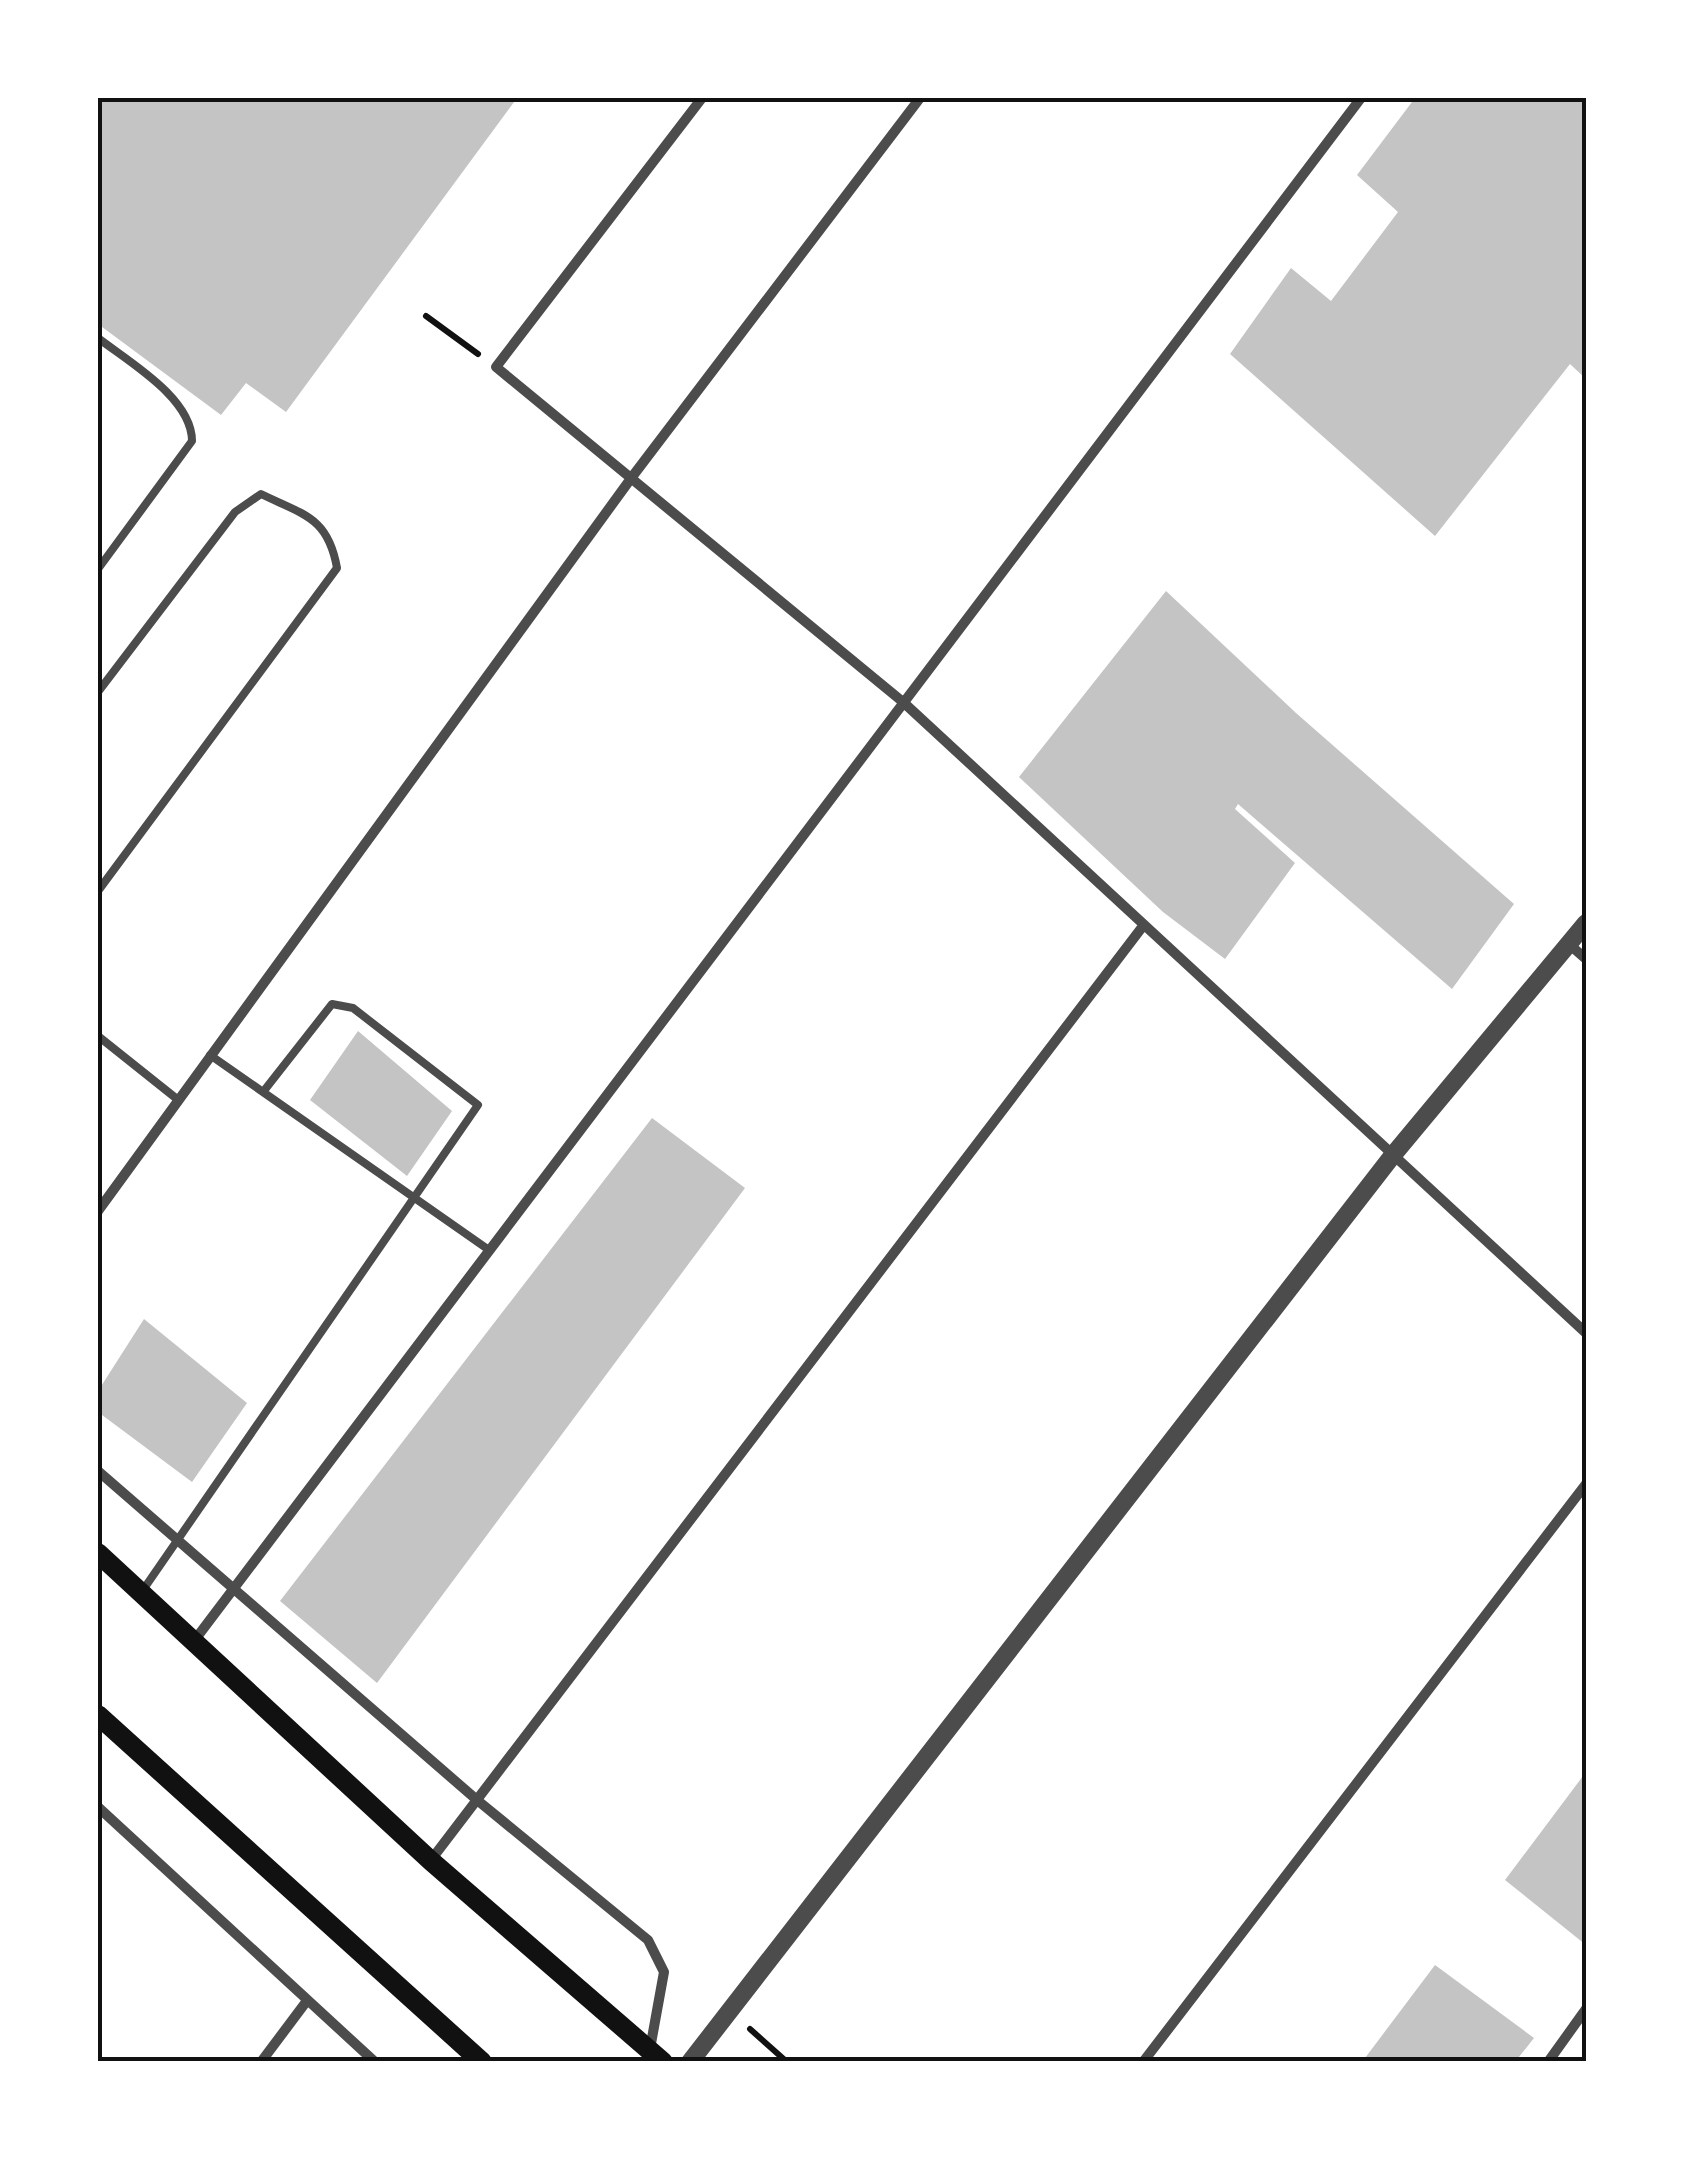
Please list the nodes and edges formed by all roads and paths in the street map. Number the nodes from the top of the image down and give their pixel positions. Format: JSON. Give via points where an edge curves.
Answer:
{"nodes":[{"id":1,"x":702,"y":98,"type":"edge"},
{"id":2,"x":920,"y":98,"type":"edge"},
{"id":3,"x":1361,"y":98,"type":"edge"},
{"id":4,"x":426,"y":316,"type":"dead end"},
{"id":5,"x":98,"y":338,"type":"edge"},
{"id":6,"x":496,"y":366,"type":"junction"},
{"id":7,"x":632,"y":477,"type":"junction"},
{"id":8,"x":98,"y":569,"type":"edge"},
{"id":9,"x":98,"y":692,"type":"edge"},
{"id":10,"x":903,"y":702,"type":"junction"},
{"id":11,"x":98,"y":891,"type":"edge"},
{"id":12,"x":1586,"y":923,"type":"edge"},
{"id":13,"x":1142,"y":926,"type":"junction"},
{"id":14,"x":1570,"y":945,"type":"junction"},
{"id":15,"x":1586,"y":959,"type":"edge"},
{"id":16,"x":98,"y":1036,"type":"edge"},
{"id":17,"x":210,"y":1054,"type":"junction"},
{"id":18,"x":263,"y":1092,"type":"junction"},
{"id":19,"x":177,"y":1098,"type":"junction"},
{"id":20,"x":1393,"y":1154,"type":"junction"},
{"id":21,"x":415,"y":1199,"type":"junction"},
{"id":22,"x":98,"y":1211,"type":"edge"},
{"id":23,"x":489,"y":1250,"type":"junction"},
{"id":24,"x":1586,"y":1332,"type":"edge"},
{"id":25,"x":98,"y":1471,"type":"edge"},
{"id":26,"x":1586,"y":1484,"type":"edge"},
{"id":27,"x":178,"y":1539,"type":"junction"},
{"id":28,"x":98,"y":1553,"type":"edge"},
{"id":29,"x":236,"y":1586,"type":"junction"},
{"id":30,"x":142,"y":1593,"type":"junction"},
{"id":31,"x":194,"y":1641,"type":"junction"},
{"id":32,"x":98,"y":1715,"type":"edge"},
{"id":33,"x":477,"y":1800,"type":"junction"},
{"id":34,"x":98,"y":1807,"type":"edge"},
{"id":35,"x":431,"y":1861,"type":"junction"},
{"id":36,"x":306,"y":2002,"type":"junction"},
{"id":37,"x":1586,"y":2009,"type":"edge"},
{"id":38,"x":730,"y":2011,"type":"junction"},
{"id":39,"x":657,"y":2056,"type":"edge"},
{"id":40,"x":261,"y":2062,"type":"edge"},
{"id":41,"x":375,"y":2062,"type":"edge"},
{"id":42,"x":482,"y":2062,"type":"edge"},
{"id":43,"x":690,"y":2062,"type":"edge"},
{"id":44,"x":786,"y":2062,"type":"edge"},
{"id":45,"x":1143,"y":2062,"type":"edge"},
{"id":46,"x":1548,"y":2062,"type":"edge"}],
"edges":[{"from":1,"to":6,"type":"street"},
{"from":2,"to":7,"type":"street"},
{"from":3,"to":10,"type":"street"},
{"from":4,"to":6,"type":"path"},
{"from":5,"to":8,"type":"lane","via":[[180,408],[192,424],[192,440]]},
{"from":6,"to":7,"type":"street"},
{"from":7,"to":10,"type":"street"},
{"from":7,"to":17,"type":"street"},
{"from":9,"to":11,"type":"lane","via":[[235,512],[261,494],[331,537],[337,568]]},
{"from":10,"to":13,"type":"street"},
{"from":10,"to":23,"type":"street"},
{"from":12,"to":14,"type":"street"},
{"from":13,"to":20,"type":"street"},
{"from":13,"to":33,"type":"street"},
{"from":14,"to":15,"type":"street"},
{"from":14,"to":20,"type":"street"},
{"from":16,"to":19,"type":"lane"},
{"from":17,"to":18,"type":"lane"},
{"from":17,"to":19,"type":"street"},
{"from":18,"to":21,"type":"lane"},
{"from":18,"to":21,"type":"lane","via":[[332,1004],[354,1008],[478,1105]]},
{"from":19,"to":22,"type":"street"},
{"from":20,"to":24,"type":"street"},
{"from":20,"to":38,"type":"street"},
{"from":21,"to":23,"type":"lane"},
{"from":21,"to":27,"type":"lane"},
{"from":23,"to":29,"type":"street"},
{"from":25,"to":27,"type":"street"},
{"from":26,"to":45,"type":"street"},
{"from":27,"to":29,"type":"street"},
{"from":27,"to":30,"type":"lane"},
{"from":28,"to":30,"type":"main road"},
{"from":29,"to":31,"type":"street"},
{"from":29,"to":33,"type":"street"},
{"from":30,"to":31,"type":"main road"},
{"from":31,"to":35,"type":"main road"},
{"from":32,"to":42,"type":"main road"},
{"from":33,"to":35,"type":"street"},
{"from":33,"to":39,"type":"street","via":[[648,1940],[664,1972]]},
{"from":34,"to":36,"type":"street"},
{"from":35,"to":39,"type":"main road"},
{"from":36,"to":40,"type":"street"},
{"from":36,"to":41,"type":"street"},
{"from":37,"to":46,"type":"street"},
{"from":38,"to":43,"type":"street"},
{"from":38,"to":44,"type":"path"}]}
